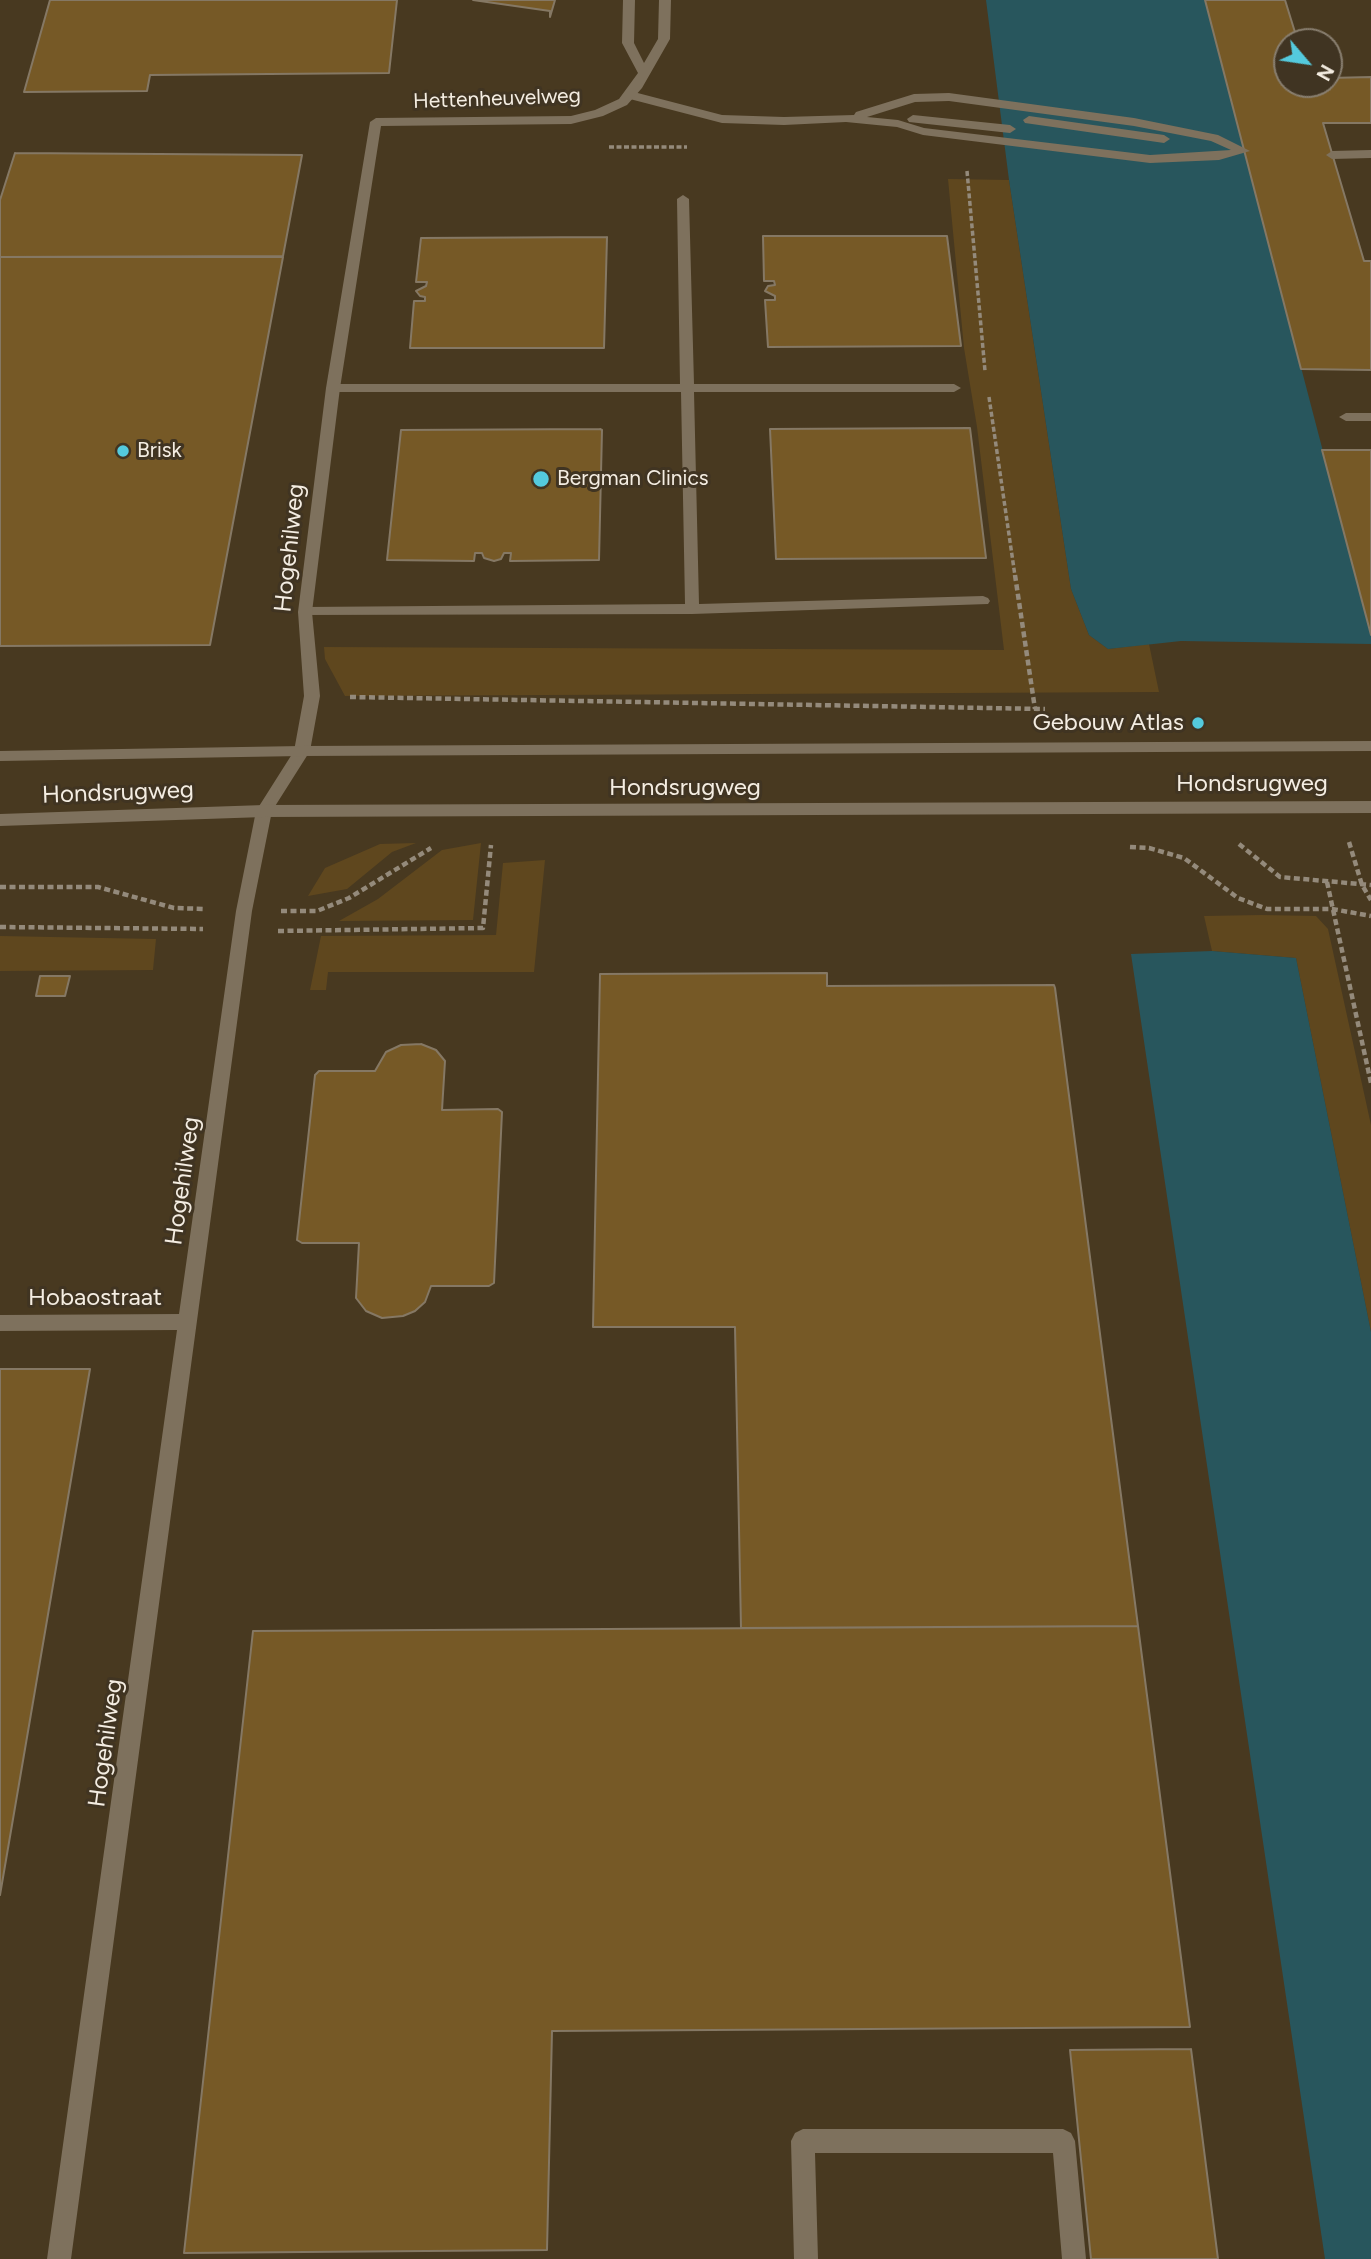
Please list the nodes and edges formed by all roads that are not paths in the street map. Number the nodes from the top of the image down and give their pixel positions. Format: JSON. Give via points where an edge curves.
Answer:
{"nodes":[{"id":1,"x":629,"y":0,"type":"edge"},
{"id":2,"x":665,"y":0,"type":"edge"},
{"id":3,"x":644,"y":73,"type":"junction"},
{"id":4,"x":630,"y":95,"type":"junction"},
{"id":5,"x":846,"y":118,"type":"junction"},
{"id":6,"x":987,"y":120,"type":"junction"},
{"id":7,"x":376,"y":122,"type":"joint"},
{"id":8,"x":1177,"y":145,"type":"dead end"},
{"id":9,"x":1332,"y":155,"type":"dead end"},
{"id":10,"x":1371,"y":155,"type":"edge"},
{"id":11,"x":683,"y":199,"type":"dead end"},
{"id":12,"x":332,"y":388,"type":"junction"},
{"id":13,"x":954,"y":388,"type":"dead end"},
{"id":14,"x":687,"y":389,"type":"junction"},
{"id":15,"x":1346,"y":417,"type":"dead end"},
{"id":16,"x":1371,"y":417,"type":"edge"},
{"id":17,"x":983,"y":601,"type":"dead end"},
{"id":18,"x":691,"y":609,"type":"junction"},
{"id":19,"x":305,"y":612,"type":"junction"},
{"id":20,"x":1371,"y":746,"type":"edge"},
{"id":21,"x":302,"y":751,"type":"junction"},
{"id":22,"x":0,"y":756,"type":"edge"},
{"id":23,"x":1371,"y":807,"type":"edge"},
{"id":24,"x":264,"y":811,"type":"junction"},
{"id":25,"x":0,"y":820,"type":"edge"},
{"id":26,"x":189,"y":1322,"type":"junction"},
{"id":27,"x":0,"y":1323,"type":"edge"},
{"id":28,"x":60,"y":2259,"type":"edge"},
{"id":29,"x":806,"y":2259,"type":"edge"},
{"id":30,"x":1074,"y":2259,"type":"edge"}],
"edges":[{"from":1,"to":3,"type":"street","via":[[628,43]]},
{"from":2,"to":3,"type":"street","name":"Hettenheuvelweg","via":[[664,39]]},
{"from":3,"to":4,"type":"street","name":"Hettenheuvelweg"},
{"from":4,"to":5,"type":"street","via":[[722,119]]},
{"from":4,"to":7,"type":"street","name":"Hettenheuvelweg","via":[[599,113],[571,120]]},
{"from":5,"to":6,"type":"street","via":[[894,107]]},
{"from":5,"to":6,"type":"street","via":[[923,131]]},
{"from":6,"to":6,"type":"street","via":[[1150,159],[1244,151],[1214,138],[1135,122]]},
{"from":6,"to":8,"type":"street"},
{"from":7,"to":12,"type":"street","name":"Hogehilweg"},
{"from":9,"to":10,"type":"street"},
{"from":11,"to":14,"type":"street"},
{"from":12,"to":14,"type":"street"},
{"from":12,"to":19,"type":"street","name":"Hogehilweg"},
{"from":13,"to":14,"type":"street"},
{"from":14,"to":18,"type":"street"},
{"from":15,"to":16,"type":"street"},
{"from":17,"to":18,"type":"street"},
{"from":18,"to":19,"type":"street"},
{"from":19,"to":21,"type":"street","name":"Hogehilweg","via":[[312,696]]},
{"from":20,"to":21,"type":"street","name":"Hondsrugweg"},
{"from":21,"to":22,"type":"street","name":"Hondsrugweg"},
{"from":21,"to":24,"type":"street","name":"Hogehilweg"},
{"from":23,"to":24,"type":"street","name":"Hondsrugweg"},
{"from":24,"to":25,"type":"street","name":"Hondsrugweg"},
{"from":24,"to":26,"type":"street","name":"Hogehilweg","via":[[244,911]]},
{"from":26,"to":27,"type":"street","name":"Hobaostraat"},
{"from":26,"to":28,"type":"street","name":"Hogehilweg"},
{"from":29,"to":30,"type":"street","via":[[803,2141],[1063,2141]]}]}
